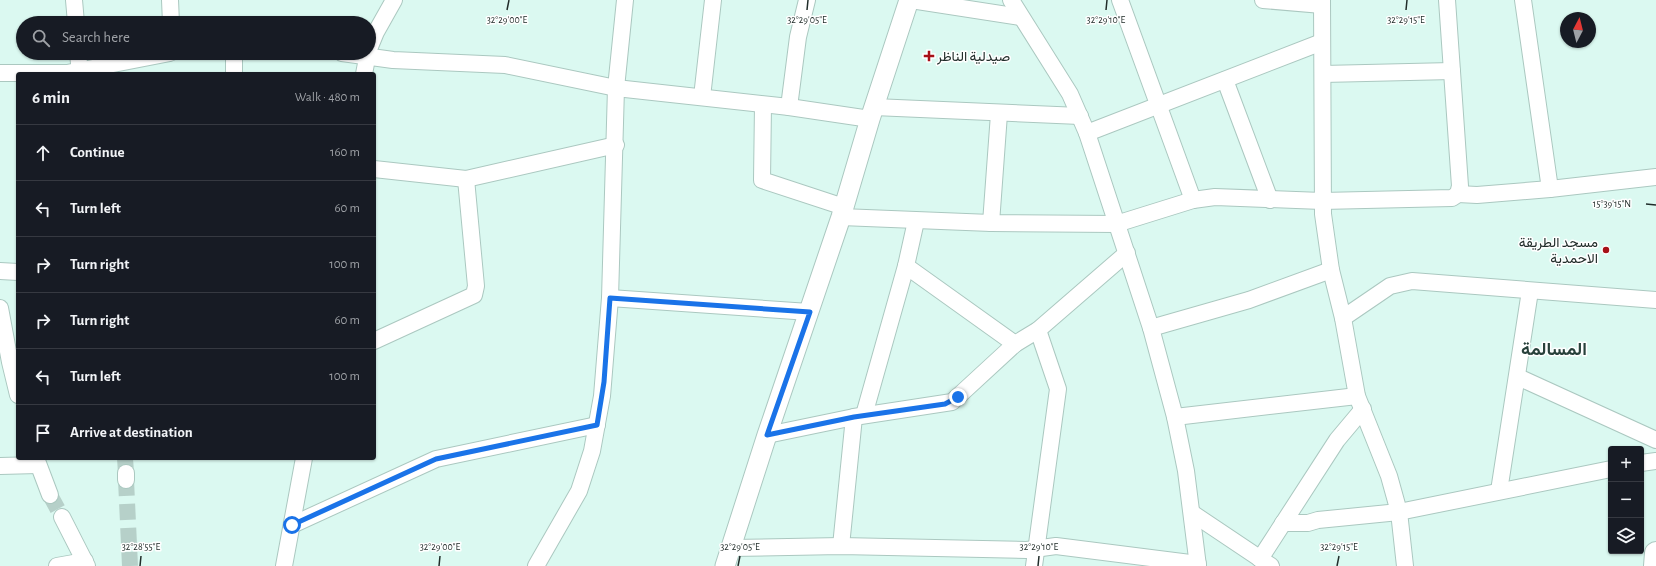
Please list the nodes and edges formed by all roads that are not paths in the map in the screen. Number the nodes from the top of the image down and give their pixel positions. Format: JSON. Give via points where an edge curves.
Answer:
{"nodes":[{"id":1,"x":74,"y":0,"type":"edge"},
{"id":2,"x":170,"y":0,"type":"edge"},
{"id":3,"x":394,"y":0,"type":"edge"},
{"id":4,"x":625,"y":0,"type":"edge"},
{"id":5,"x":713,"y":0,"type":"edge"},
{"id":6,"x":807,"y":0,"type":"edge"},
{"id":7,"x":910,"y":0,"type":"edge"},
{"id":8,"x":1011,"y":0,"type":"edge"},
{"id":9,"x":1120,"y":0,"type":"edge"},
{"id":10,"x":1263,"y":0,"type":"edge"},
{"id":11,"x":1446,"y":0,"type":"edge"},
{"id":12,"x":1523,"y":0,"type":"edge"},
{"id":13,"x":1322,"y":3,"type":"edge"},
{"id":14,"x":75,"y":16,"type":"edge"},
{"id":15,"x":171,"y":16,"type":"edge"},
{"id":16,"x":1020,"y":17,"type":"junction"},
{"id":17,"x":376,"y":32,"type":"edge"},
{"id":18,"x":1322,"y":42,"type":"junction"},
{"id":19,"x":376,"y":54,"type":"edge"},
{"id":20,"x":79,"y":60,"type":"edge"},
{"id":21,"x":138,"y":60,"type":"edge"},
{"id":22,"x":234,"y":60,"type":"edge"},
{"id":23,"x":367,"y":60,"type":"edge"},
{"id":24,"x":1452,"y":71,"type":"junction"},
{"id":25,"x":80,"y":72,"type":"edge"},
{"id":26,"x":84,"y":72,"type":"edge"},
{"id":27,"x":234,"y":72,"type":"edge"},
{"id":28,"x":364,"y":72,"type":"edge"},
{"id":29,"x":0,"y":73,"type":"edge"},
{"id":30,"x":16,"y":73,"type":"edge"},
{"id":31,"x":1322,"y":74,"type":"junction"},
{"id":32,"x":1225,"y":80,"type":"junction"},
{"id":33,"x":616,"y":88,"type":"junction"},
{"id":34,"x":702,"y":98,"type":"junction"},
{"id":35,"x":763,"y":105,"type":"junction"},
{"id":36,"x":1158,"y":105,"type":"junction"},
{"id":37,"x":789,"y":107,"type":"junction"},
{"id":38,"x":872,"y":113,"type":"junction"},
{"id":39,"x":999,"y":114,"type":"junction"},
{"id":40,"x":1080,"y":116,"type":"junction"},
{"id":41,"x":1087,"y":133,"type":"junction"},
{"id":42,"x":616,"y":145,"type":"junction"},
{"id":43,"x":376,"y":169,"type":"edge"},
{"id":44,"x":1656,"y":177,"type":"edge"},
{"id":45,"x":466,"y":179,"type":"junction"},
{"id":46,"x":1550,"y":189,"type":"junction"},
{"id":47,"x":1458,"y":194,"type":"junction"},
{"id":48,"x":1193,"y":200,"type":"junction"},
{"id":49,"x":1270,"y":200,"type":"junction"},
{"id":50,"x":1322,"y":201,"type":"junction"},
{"id":51,"x":843,"y":212,"type":"junction"},
{"id":52,"x":916,"y":221,"type":"junction"},
{"id":53,"x":991,"y":223,"type":"junction"},
{"id":54,"x":1116,"y":224,"type":"junction"},
{"id":55,"x":1127,"y":253,"type":"junction"},
{"id":56,"x":906,"y":266,"type":"junction"},
{"id":57,"x":1331,"y":270,"type":"junction"},
{"id":58,"x":0,"y":271,"type":"edge"},
{"id":59,"x":16,"y":272,"type":"edge"},
{"id":60,"x":1530,"y":291,"type":"junction"},
{"id":61,"x":610,"y":298,"type":"junction"},
{"id":62,"x":1656,"y":300,"type":"edge"},
{"id":63,"x":0,"y":308,"type":"edge"},
{"id":64,"x":810,"y":312,"type":"junction"},
{"id":65,"x":1343,"y":318,"type":"junction"},
{"id":66,"x":1150,"y":328,"type":"junction"},
{"id":67,"x":1038,"y":330,"type":"junction"},
{"id":68,"x":376,"y":340,"type":"edge"},
{"id":69,"x":1015,"y":344,"type":"junction"},
{"id":70,"x":9,"y":362,"type":"edge"},
{"id":71,"x":1518,"y":377,"type":"junction"},
{"id":72,"x":16,"y":388,"type":"edge"},
{"id":73,"x":1360,"y":402,"type":"junction"},
{"id":74,"x":859,"y":416,"type":"junction"},
{"id":75,"x":1175,"y":417,"type":"junction"},
{"id":76,"x":597,"y":425,"type":"junction"},
{"id":77,"x":767,"y":435,"type":"junction"},
{"id":78,"x":1656,"y":440,"type":"edge"},
{"id":79,"x":304,"y":460,"type":"edge"},
{"id":80,"x":37,"y":461,"type":"edge"},
{"id":81,"x":1656,"y":461,"type":"edge"},
{"id":82,"x":1644,"y":463,"type":"edge"},
{"id":83,"x":0,"y":466,"type":"edge"},
{"id":84,"x":1608,"y":470,"type":"edge"},
{"id":85,"x":1499,"y":491,"type":"junction"},
{"id":86,"x":50,"y":495,"type":"tunnel mouth"},
{"id":87,"x":1399,"y":512,"type":"junction"},
{"id":88,"x":1192,"y":513,"type":"junction"},
{"id":89,"x":62,"y":517,"type":"tunnel mouth"},
{"id":90,"x":1283,"y":523,"type":"junction"},
{"id":91,"x":292,"y":525,"type":"junction"},
{"id":92,"x":841,"y":546,"type":"junction"},
{"id":93,"x":731,"y":548,"type":"junction"},
{"id":94,"x":1036,"y":549,"type":"junction"},
{"id":95,"x":1656,"y":553,"type":"edge"},
{"id":96,"x":1265,"y":562,"type":"edge"},
{"id":97,"x":86,"y":564,"type":"edge"},
{"id":98,"x":1198,"y":565,"type":"edge"},
{"id":99,"x":57,"y":566,"type":"edge"},
{"id":100,"x":284,"y":566,"type":"edge"},
{"id":101,"x":536,"y":566,"type":"edge"},
{"id":102,"x":725,"y":566,"type":"edge"},
{"id":103,"x":1034,"y":566,"type":"edge"},
{"id":104,"x":1406,"y":566,"type":"edge"},
{"id":105,"x":1655,"y":566,"type":"edge"}],
"edges":[{"from":1,"to":14,"type":"street"},
{"from":2,"to":15,"type":"street"},
{"from":3,"to":17,"type":"street"},
{"from":4,"to":33,"type":"street"},
{"from":5,"to":34,"type":"street"},
{"from":6,"to":37,"type":"street","via":[[798,37]]},
{"from":7,"to":16,"type":"street"},
{"from":7,"to":38,"type":"street"},
{"from":8,"to":16,"type":"street"},
{"from":9,"to":36,"type":"street"},
{"from":10,"to":13,"type":"street"},
{"from":11,"to":24,"type":"street"},
{"from":12,"to":46,"type":"street"},
{"from":13,"to":18,"type":"street"},
{"from":16,"to":40,"type":"street","via":[[1070,94]]},
{"from":18,"to":31,"type":"street"},
{"from":18,"to":32,"type":"street"},
{"from":19,"to":33,"type":"street","via":[[505,65]]},
{"from":20,"to":25,"type":"street"},
{"from":21,"to":26,"type":"street"},
{"from":22,"to":27,"type":"street"},
{"from":23,"to":28,"type":"street"},
{"from":24,"to":31,"type":"street"},
{"from":24,"to":47,"type":"street","via":[[1460,186]]},
{"from":29,"to":30,"type":"street"},
{"from":31,"to":50,"type":"street"},
{"from":32,"to":36,"type":"street"},
{"from":32,"to":49,"type":"street"},
{"from":33,"to":34,"type":"street"},
{"from":33,"to":42,"type":"street"},
{"from":34,"to":35,"type":"street"},
{"from":35,"to":37,"type":"street"},
{"from":35,"to":51,"type":"street","via":[[762,180]]},
{"from":36,"to":41,"type":"street"},
{"from":36,"to":48,"type":"street"},
{"from":37,"to":38,"type":"street"},
{"from":38,"to":39,"type":"street"},
{"from":38,"to":51,"type":"street"},
{"from":39,"to":40,"type":"street"},
{"from":39,"to":53,"type":"street"},
{"from":40,"to":41,"type":"street"},
{"from":41,"to":54,"type":"street"},
{"from":42,"to":45,"type":"street"},
{"from":42,"to":61,"type":"street"},
{"from":43,"to":45,"type":"street"},
{"from":44,"to":46,"type":"street"},
{"from":45,"to":68,"type":"street","via":[[476,286],[474,295]]},
{"from":46,"to":47,"type":"street","via":[[1477,195]]},
{"from":47,"to":50,"type":"street","via":[[1450,198]]},
{"from":48,"to":49,"type":"street","via":[[1215,197]]},
{"from":48,"to":54,"type":"street"},
{"from":49,"to":50,"type":"street"},
{"from":50,"to":57,"type":"street"},
{"from":51,"to":52,"type":"street"},
{"from":51,"to":64,"type":"street"},
{"from":52,"to":53,"type":"street"},
{"from":52,"to":56,"type":"street"},
{"from":53,"to":54,"type":"street"},
{"from":54,"to":55,"type":"street"},
{"from":55,"to":66,"type":"street"},
{"from":55,"to":67,"type":"street"},
{"from":56,"to":69,"type":"street"},
{"from":56,"to":74,"type":"street"},
{"from":57,"to":65,"type":"street"},
{"from":57,"to":66,"type":"street","via":[[1249,300]]},
{"from":58,"to":59,"type":"street"},
{"from":60,"to":62,"type":"street"},
{"from":60,"to":65,"type":"street","via":[[1412,281],[1390,286]]},
{"from":60,"to":71,"type":"street"},
{"from":61,"to":64,"type":"street"},
{"from":61,"to":76,"type":"street","via":[[604,382]]},
{"from":63,"to":70,"type":"street"},
{"from":64,"to":77,"type":"street"},
{"from":65,"to":73,"type":"street"},
{"from":66,"to":75,"type":"street"},
{"from":67,"to":69,"type":"street"},
{"from":67,"to":94,"type":"street","via":[[1058,389]]},
{"from":69,"to":74,"type":"street","via":[[952,402]]},
{"from":70,"to":72,"type":"street"},
{"from":71,"to":78,"type":"street"},
{"from":71,"to":85,"type":"street"},
{"from":73,"to":75,"type":"street"},
{"from":73,"to":87,"type":"street","via":[[1389,476]]},
{"from":73,"to":90,"type":"street"},
{"from":74,"to":77,"type":"street"},
{"from":74,"to":92,"type":"street"},
{"from":75,"to":88,"type":"street"},
{"from":76,"to":91,"type":"street","via":[[436,459]]},
{"from":76,"to":101,"type":"street","via":[[592,451],[579,491]]},
{"from":77,"to":93,"type":"street"},
{"from":79,"to":91,"type":"street"},
{"from":80,"to":83,"type":"street"},
{"from":80,"to":86,"type":"street"},
{"from":81,"to":82,"type":"street"},
{"from":84,"to":85,"type":"street"},
{"from":85,"to":87,"type":"street"},
{"from":87,"to":90,"type":"street","via":[[1308,523]]},
{"from":87,"to":104,"type":"street"},
{"from":88,"to":96,"type":"street"},
{"from":88,"to":98,"type":"street"},
{"from":89,"to":97,"type":"street"},
{"from":90,"to":96,"type":"street"},
{"from":91,"to":100,"type":"street"},
{"from":92,"to":93,"type":"street"},
{"from":92,"to":94,"type":"street"},
{"from":93,"to":102,"type":"street"},
{"from":94,"to":98,"type":"street","via":[[1056,546]]},
{"from":94,"to":103,"type":"street"},
{"from":95,"to":105,"type":"main road"},
{"from":97,"to":99,"type":"street"}]}
